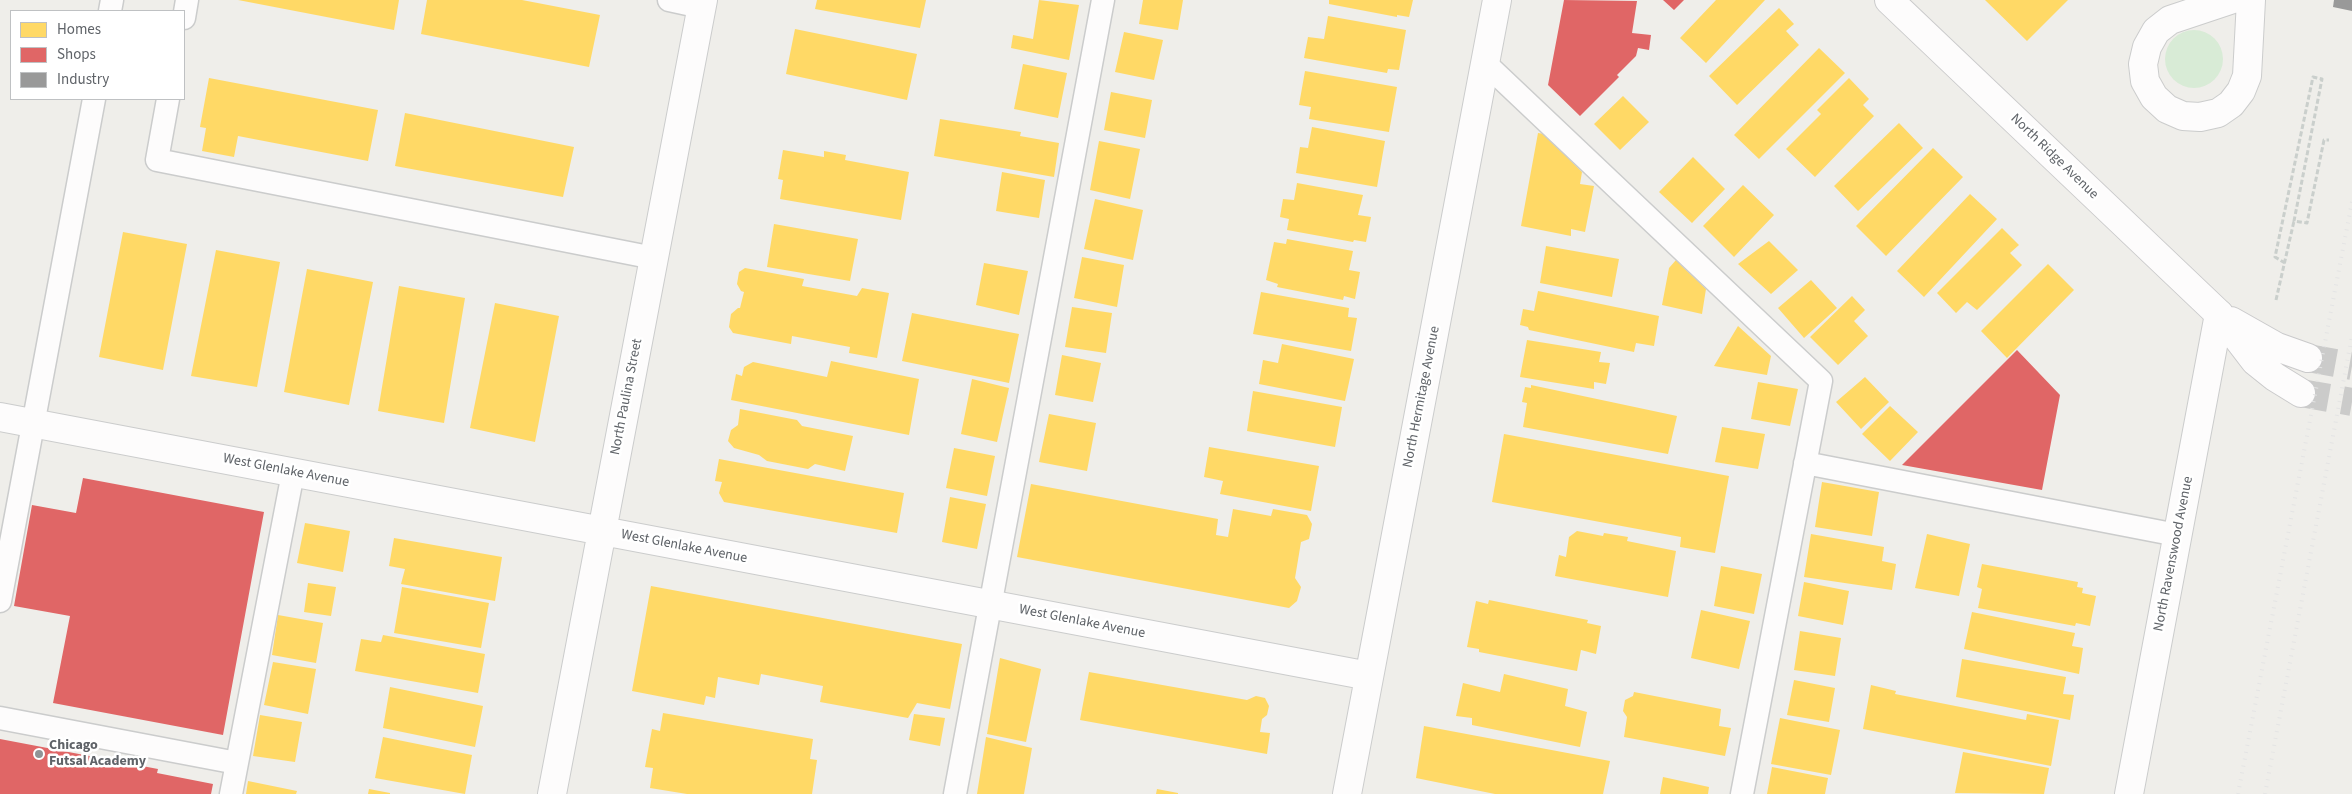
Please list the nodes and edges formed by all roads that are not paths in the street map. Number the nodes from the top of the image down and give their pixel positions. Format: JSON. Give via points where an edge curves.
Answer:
{"nodes":[{"id":1,"x":669,"y":0,"type":"edge"},
{"id":2,"x":1103,"y":0,"type":"edge"},
{"id":3,"x":1497,"y":0,"type":"edge"},
{"id":4,"x":1889,"y":0,"type":"edge"},
{"id":5,"x":2230,"y":0,"type":"edge"},
{"id":6,"x":2251,"y":0,"type":"edge"},
{"id":7,"x":702,"y":3,"type":"edge"},
{"id":8,"x":1485,"y":63,"type":"junction"},
{"id":9,"x":94,"y":100,"type":"edge"},
{"id":10,"x":168,"y":100,"type":"edge"},
{"id":11,"x":654,"y":258,"type":"junction"},
{"id":12,"x":2219,"y":314,"type":"junction"},
{"id":13,"x":2308,"y":358,"type":"tunnel mouth"},
{"id":14,"x":2301,"y":393,"type":"tunnel mouth"},
{"id":15,"x":0,"y":417,"type":"edge"},
{"id":16,"x":33,"y":424,"type":"junction"},
{"id":17,"x":1805,"y":463,"type":"junction"},
{"id":18,"x":293,"y":473,"type":"junction"},
{"id":19,"x":601,"y":531,"type":"junction"},
{"id":20,"x":2178,"y":535,"type":"junction"},
{"id":21,"x":0,"y":601,"type":"edge"},
{"id":22,"x":990,"y":605,"type":"junction"},
{"id":23,"x":1369,"y":676,"type":"junction"},
{"id":24,"x":0,"y":718,"type":"edge"},
{"id":25,"x":237,"y":763,"type":"junction"},
{"id":26,"x":231,"y":794,"type":"edge"},
{"id":27,"x":552,"y":794,"type":"edge"},
{"id":28,"x":955,"y":794,"type":"edge"},
{"id":29,"x":1347,"y":794,"type":"edge"},
{"id":30,"x":1742,"y":794,"type":"edge"},
{"id":31,"x":2129,"y":794,"type":"edge"}],
"edges":[{"from":1,"to":7,"type":"lane"},
{"from":2,"to":22,"type":"lane"},
{"from":3,"to":8,"type":"street","name":"North Hermitage Avenue"},
{"from":4,"to":12,"type":"street","name":"North Ridge Avenue"},
{"from":5,"to":6,"type":"street","via":[[2170,20],[2156,32],[2147,46],[2143,64],[2146,81],[2154,97],[2167,109],[2183,116],[2200,117],[2218,113],[2231,104],[2241,91],[2246,76]]},
{"from":7,"to":11,"type":"street","name":"North Paulina Street"},
{"from":8,"to":17,"type":"lane","via":[[1821,381]]},
{"from":8,"to":23,"type":"street","name":"North Hermitage Avenue"},
{"from":9,"to":16,"type":"lane"},
{"from":10,"to":11,"type":"lane","via":[[157,160]]},
{"from":11,"to":19,"type":"street","name":"North Paulina Street"},
{"from":12,"to":13,"type":"street","name":"North Ridge Avenue","via":[[2277,347]]},
{"from":12,"to":14,"type":"street","name":"North Ridge Avenue","via":[[2256,361]]},
{"from":12,"to":20,"type":"street","name":"North Ravenswood Avenue"},
{"from":15,"to":16,"type":"street","name":"West Glenlake Avenue"},
{"from":16,"to":18,"type":"street","name":"West Glenlake Avenue"},
{"from":16,"to":21,"type":"lane"},
{"from":17,"to":20,"type":"lane"},
{"from":17,"to":30,"type":"lane"},
{"from":18,"to":19,"type":"street","name":"West Glenlake Avenue"},
{"from":18,"to":25,"type":"lane"},
{"from":19,"to":22,"type":"street","name":"West Glenlake Avenue"},
{"from":19,"to":27,"type":"street","name":"North Paulina Street"},
{"from":20,"to":31,"type":"street","name":"North Ravenswood Avenue"},
{"from":22,"to":23,"type":"street","name":"West Glenlake Avenue"},
{"from":22,"to":28,"type":"lane"},
{"from":23,"to":29,"type":"street","name":"North Hermitage Avenue"},
{"from":24,"to":25,"type":"lane"},
{"from":25,"to":26,"type":"lane"}]}
